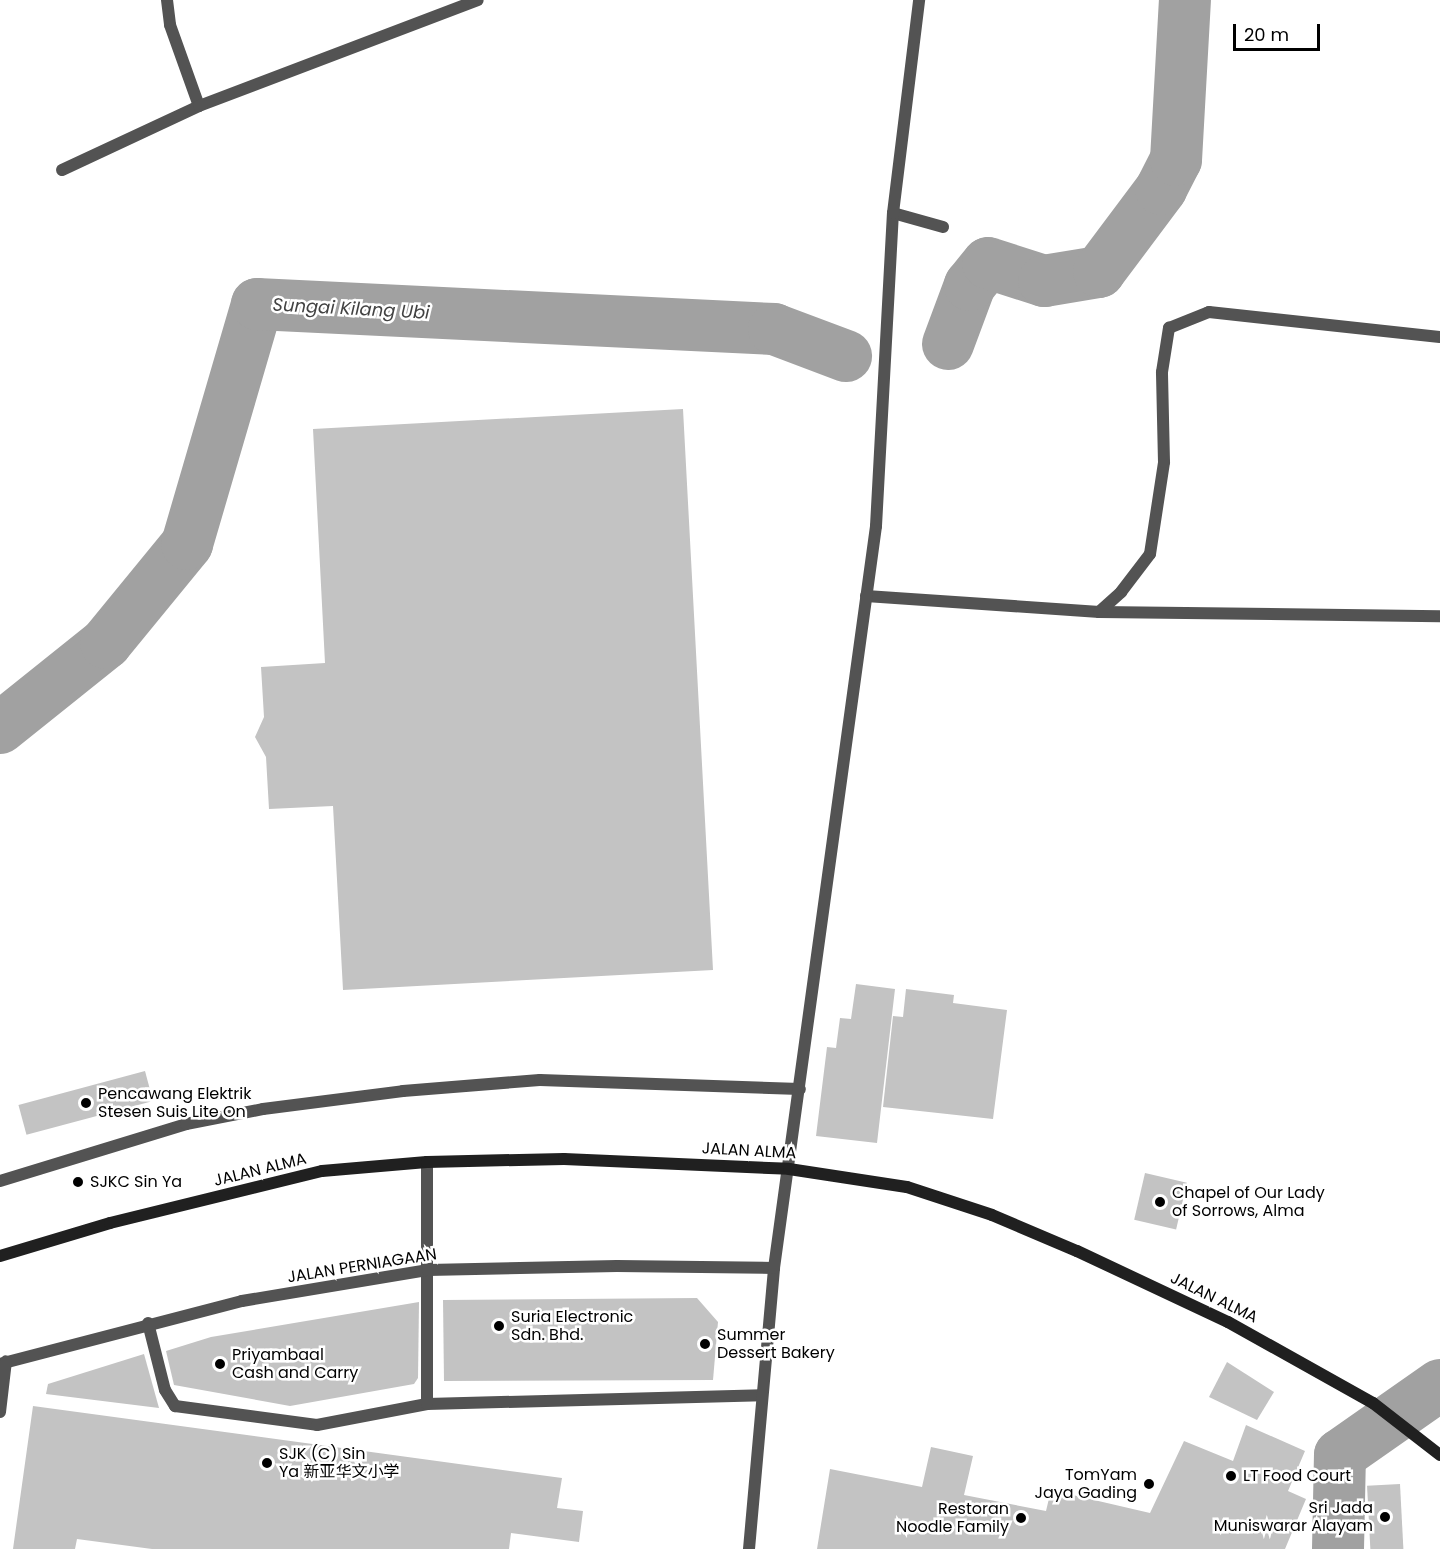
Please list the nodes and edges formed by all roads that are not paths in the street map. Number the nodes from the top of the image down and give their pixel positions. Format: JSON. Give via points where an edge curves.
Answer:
{"nodes":[{"id":1,"x":166,"y":0,"type":"edge"},
{"id":2,"x":478,"y":0,"type":"edge"},
{"id":3,"x":919,"y":0,"type":"edge"},
{"id":4,"x":199,"y":106,"type":"junction"},
{"id":5,"x":62,"y":170,"type":"dead end"},
{"id":6,"x":893,"y":213,"type":"junction"},
{"id":7,"x":944,"y":227,"type":"dead end"},
{"id":8,"x":1440,"y":337,"type":"edge"},
{"id":9,"x":866,"y":596,"type":"junction"},
{"id":10,"x":1099,"y":612,"type":"junction"},
{"id":11,"x":1440,"y":616,"type":"edge"},
{"id":12,"x":800,"y":1089,"type":"junction"},
{"id":13,"x":427,"y":1162,"type":"junction"},
{"id":14,"x":789,"y":1169,"type":"junction"},
{"id":15,"x":0,"y":1181,"type":"edge"},
{"id":16,"x":0,"y":1256,"type":"edge"},
{"id":17,"x":774,"y":1268,"type":"junction"},
{"id":18,"x":428,"y":1270,"type":"junction"},
{"id":19,"x":148,"y":1323,"type":"junction"},
{"id":20,"x":3,"y":1363,"type":"edge"},
{"id":21,"x":762,"y":1395,"type":"junction"},
{"id":22,"x":427,"y":1404,"type":"junction"},
{"id":23,"x":0,"y":1412,"type":"edge"},
{"id":24,"x":1440,"y":1455,"type":"edge"},
{"id":25,"x":749,"y":1549,"type":"edge"}],
"edges":[{"from":1,"to":4,"type":"street","via":[[170,25]]},
{"from":2,"to":4,"type":"street"},
{"from":3,"to":6,"type":"street"},
{"from":4,"to":5,"type":"street"},
{"from":6,"to":7,"type":"street"},
{"from":6,"to":9,"type":"street","via":[[876,526]]},
{"from":8,"to":10,"type":"street","via":[[1209,312],[1168,328],[1162,372],[1164,462],[1150,554],[1121,592]]},
{"from":9,"to":10,"type":"street"},
{"from":9,"to":12,"type":"street"},
{"from":10,"to":11,"type":"street"},
{"from":12,"to":14,"type":"street"},
{"from":12,"to":15,"type":"street","via":[[540,1080],[403,1091],[263,1109],[186,1124]]},
{"from":13,"to":14,"type":"main road","name":"JALAN ALMA","via":[[564,1159]]},
{"from":13,"to":16,"type":"main road","name":"JALAN ALMA","via":[[322,1172],[110,1223]]},
{"from":13,"to":18,"type":"street"},
{"from":14,"to":17,"type":"street"},
{"from":14,"to":24,"type":"main road","name":"JALAN ALMA","via":[[907,1187],[992,1215],[1228,1322],[1373,1403]]},
{"from":17,"to":18,"type":"street","name":"JALAN PERNIAGAAN"},
{"from":17,"to":21,"type":"street"},
{"from":18,"to":19,"type":"street","name":"JALAN PERNIAGAAN","via":[[242,1301]]},
{"from":18,"to":22,"type":"street"},
{"from":19,"to":20,"type":"street","name":"JALAN PERNIAGAAN"},
{"from":19,"to":22,"type":"street","via":[[165,1390],[175,1406],[316,1425]]},
{"from":20,"to":23,"type":"street"},
{"from":21,"to":22,"type":"street"},
{"from":21,"to":25,"type":"street"}]}
